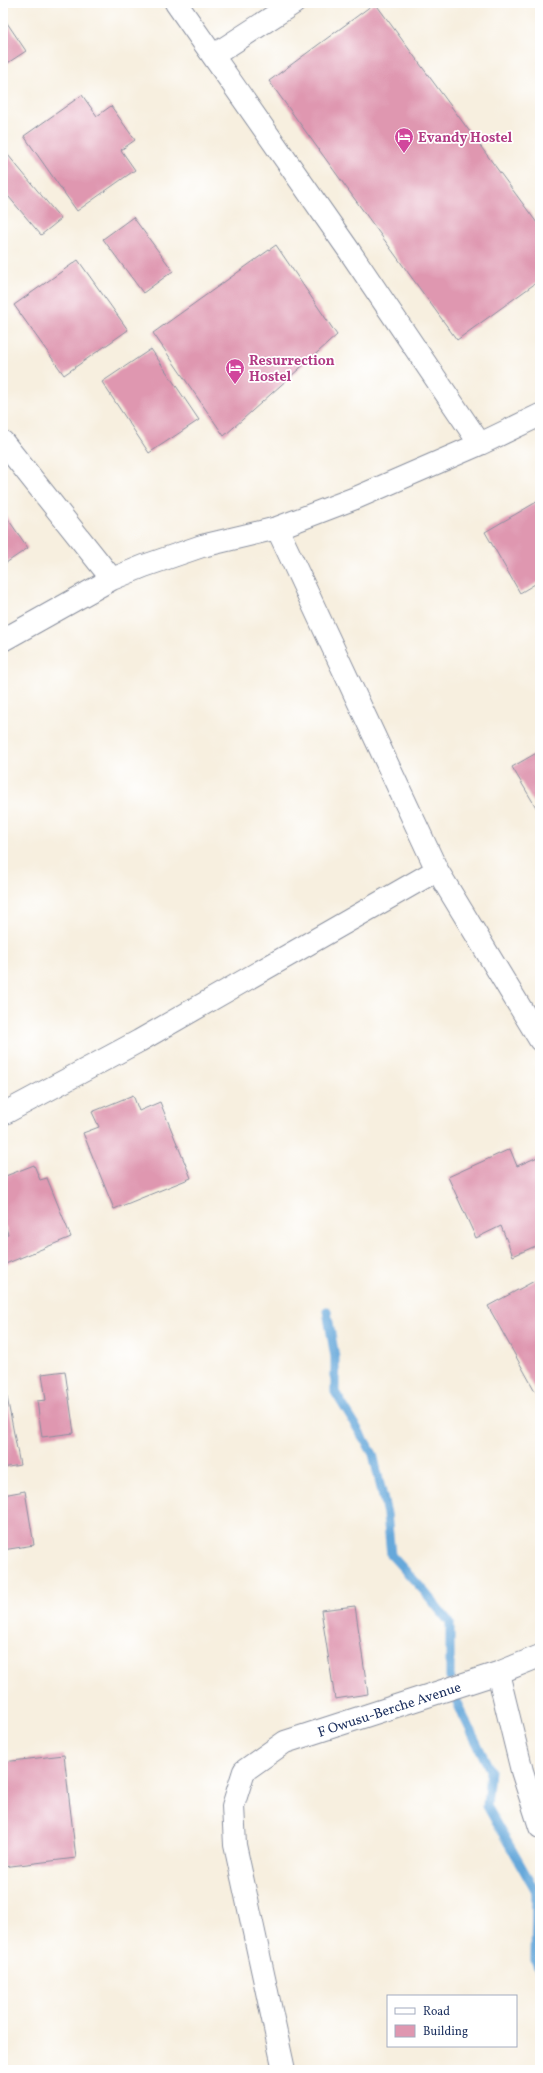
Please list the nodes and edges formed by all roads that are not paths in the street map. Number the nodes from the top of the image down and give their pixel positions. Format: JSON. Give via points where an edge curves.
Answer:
{"nodes":[{"id":1,"x":176,"y":3,"type":"edge"},
{"id":2,"x":294,"y":3,"type":"edge"},
{"id":3,"x":214,"y":55,"type":"junction"},
{"id":4,"x":540,"y":415,"type":"edge"},
{"id":5,"x":3,"y":442,"type":"edge"},
{"id":6,"x":480,"y":444,"type":"junction"},
{"id":7,"x":277,"y":528,"type":"junction"},
{"id":8,"x":112,"y":579,"type":"junction"},
{"id":9,"x":3,"y":640,"type":"edge"},
{"id":10,"x":437,"y":870,"type":"junction"},
{"id":11,"x":540,"y":1040,"type":"edge"},
{"id":12,"x":3,"y":1114,"type":"edge"},
{"id":13,"x":540,"y":1656,"type":"edge"},
{"id":14,"x":498,"y":1674,"type":"junction"},
{"id":15,"x":540,"y":1827,"type":"edge"},
{"id":16,"x":284,"y":2070,"type":"edge"}],
"edges":[{"from":1,"to":3,"type":"street"},
{"from":2,"to":3,"type":"street"},
{"from":3,"to":6,"type":"street"},
{"from":4,"to":6,"type":"street"},
{"from":5,"to":8,"type":"street"},
{"from":6,"to":7,"type":"street","via":[[358,497]]},
{"from":7,"to":8,"type":"street","via":[[202,546]]},
{"from":7,"to":10,"type":"street"},
{"from":8,"to":9,"type":"street"},
{"from":10,"to":11,"type":"street"},
{"from":10,"to":12,"type":"street","via":[[139,1041]]},
{"from":13,"to":14,"type":"street","name":"F Owusu-Berche Avenue"},
{"from":14,"to":15,"type":"street","via":[[522,1771]]},
{"from":14,"to":16,"type":"street","name":"F Owusu-Berche Avenue","via":[[285,1742],[244,1772],[234,1806],[235,1845]]}]}
